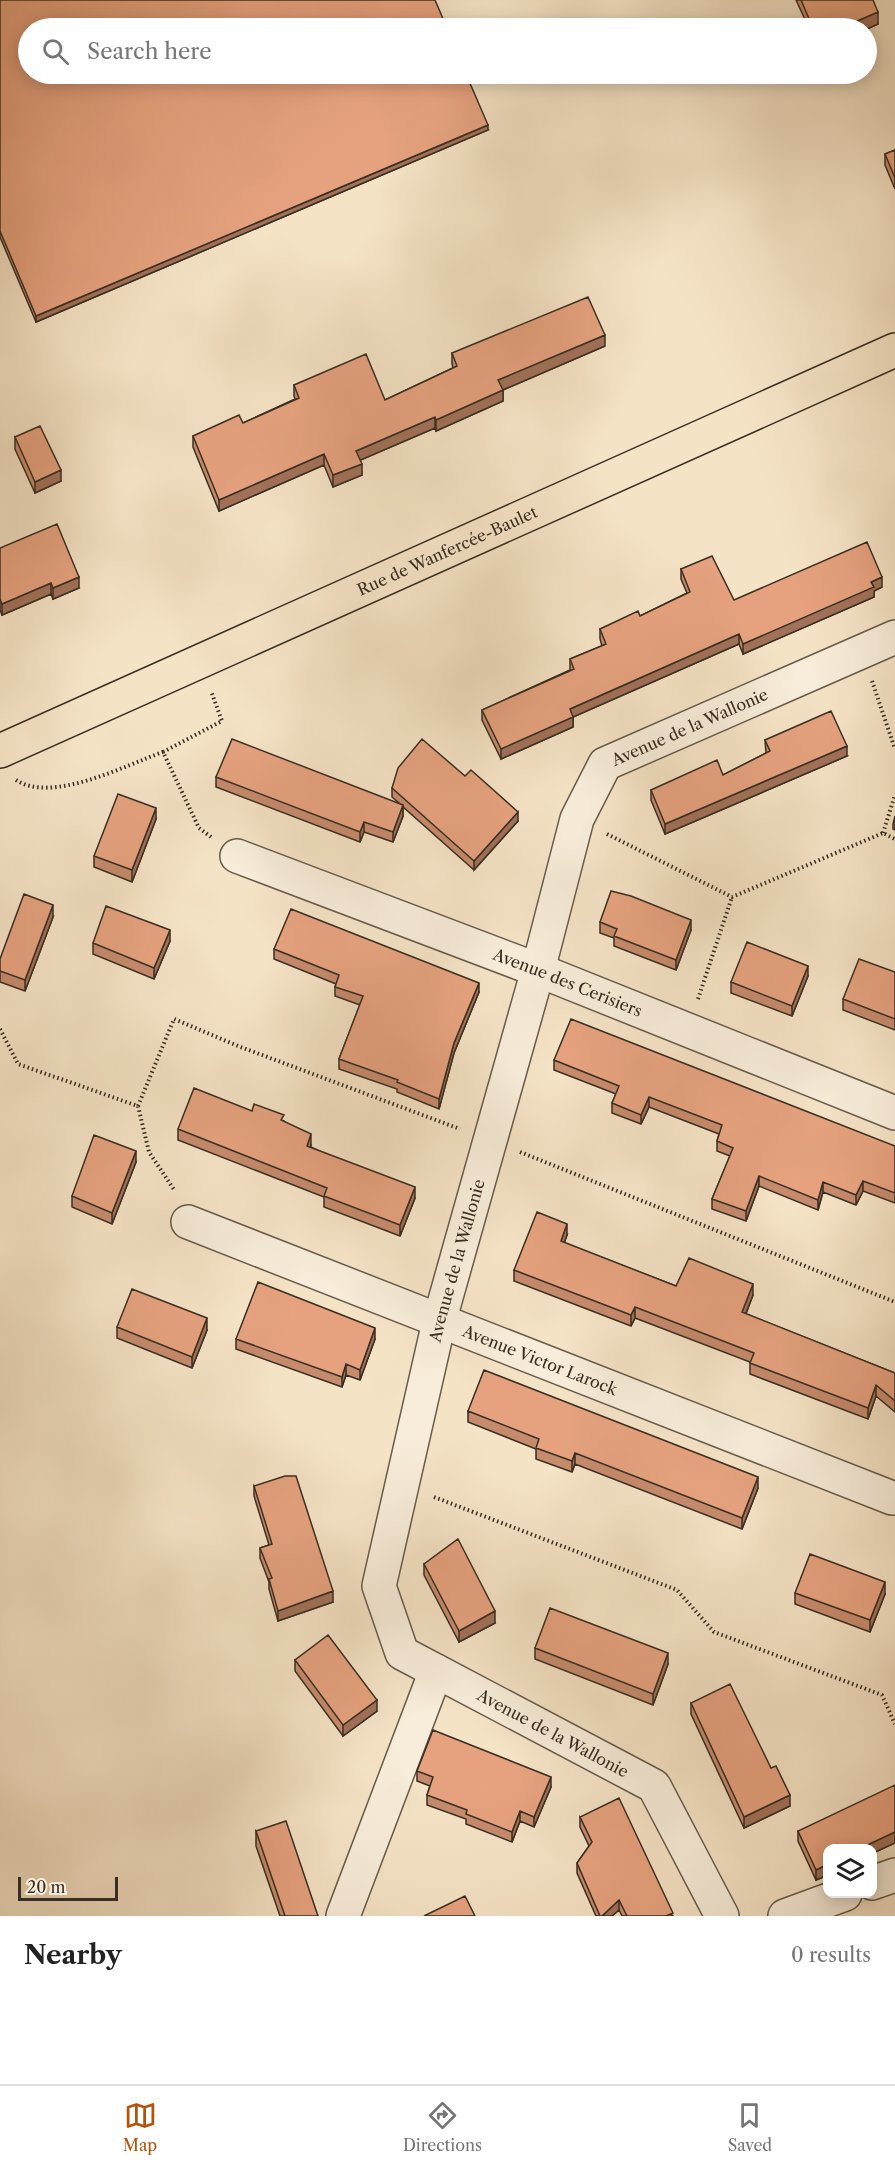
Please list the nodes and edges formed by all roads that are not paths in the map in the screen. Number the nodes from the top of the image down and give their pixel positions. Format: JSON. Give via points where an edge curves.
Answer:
{"nodes":[{"id":1,"x":895,"y":350,"type":"edge"},
{"id":2,"x":895,"y":637,"type":"edge"},
{"id":3,"x":4,"y":763,"type":"edge"},
{"id":4,"x":237,"y":856,"type":"road end"},
{"id":5,"x":538,"y":970,"type":"junction"},
{"id":6,"x":895,"y":1113,"type":"edge"},
{"id":7,"x":188,"y":1222,"type":"road end"},
{"id":8,"x":439,"y":1322,"type":"junction"},
{"id":9,"x":892,"y":1498,"type":"dead end"},
{"id":10,"x":436,"y":1671,"type":"junction"},
{"id":11,"x":895,"y":1875,"type":"edge"},
{"id":12,"x":877,"y":1882,"type":"edge"},
{"id":13,"x":832,"y":1898,"type":"edge"},
{"id":14,"x":343,"y":1916,"type":"edge"},
{"id":15,"x":722,"y":1916,"type":"edge"},
{"id":16,"x":785,"y":1916,"type":"edge"}],
"edges":[{"from":1,"to":3,"type":"main road","name":"Rue de Wanfercée-Baulet","via":[[200,661]]},
{"from":2,"to":5,"type":"street","name":"Avenue de la Wallonie","via":[[605,764],[577,819]]},
{"from":4,"to":5,"type":"street","name":"Avenue des Cerisiers"},
{"from":5,"to":6,"type":"street","name":"Avenue des Cerisiers"},
{"from":5,"to":8,"type":"street","name":"Avenue de la Wallonie"},
{"from":7,"to":8,"type":"street","name":"Avenue Victor Larock"},
{"from":8,"to":9,"type":"street","name":"Avenue Victor Larock"},
{"from":8,"to":10,"type":"street","name":"Avenue de la Wallonie","via":[[379,1586],[402,1653]]},
{"from":10,"to":14,"type":"street"},
{"from":10,"to":15,"type":"street","name":"Avenue de la Wallonie","via":[[654,1786]]},
{"from":11,"to":12,"type":"street"},
{"from":13,"to":16,"type":"street"}]}
